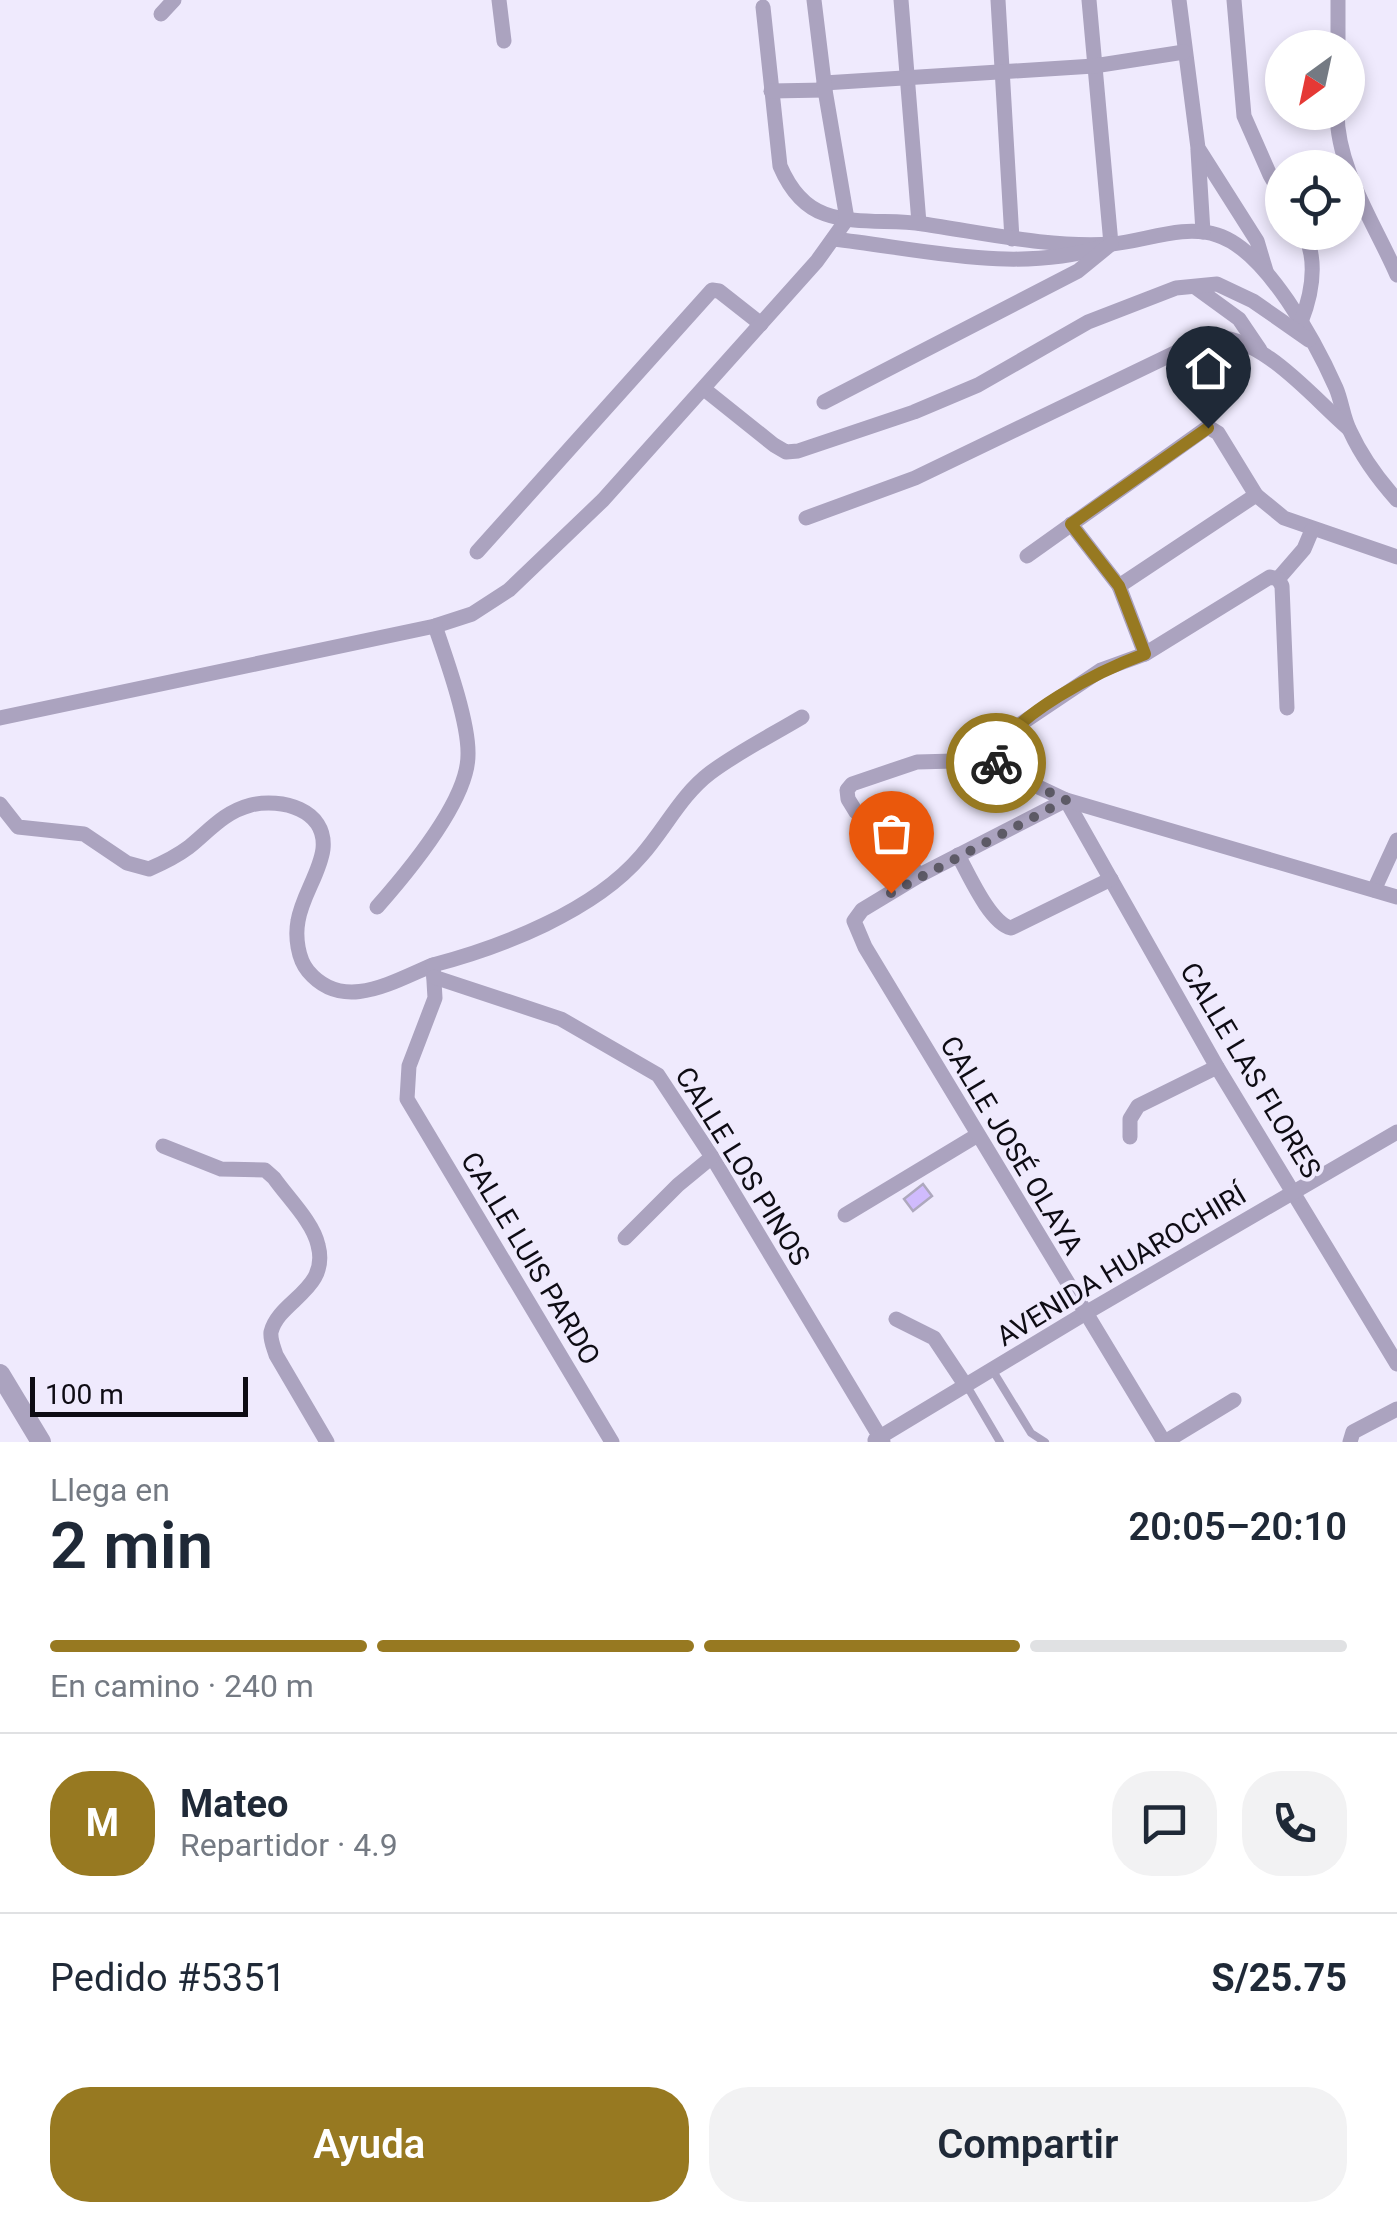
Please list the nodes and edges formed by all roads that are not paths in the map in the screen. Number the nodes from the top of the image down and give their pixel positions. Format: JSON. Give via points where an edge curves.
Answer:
{"nodes":[{"id":1,"x":174,"y":0,"type":"edge"},
{"id":2,"x":499,"y":0,"type":"edge"},
{"id":3,"x":814,"y":0,"type":"edge"},
{"id":4,"x":901,"y":0,"type":"edge"},
{"id":5,"x":998,"y":0,"type":"edge"},
{"id":6,"x":1089,"y":0,"type":"edge"},
{"id":7,"x":1179,"y":0,"type":"edge"},
{"id":8,"x":1234,"y":0,"type":"edge"},
{"id":9,"x":1338,"y":0,"type":"edge"},
{"id":10,"x":763,"y":7,"type":"dead end"},
{"id":11,"x":161,"y":14,"type":"dead end"},
{"id":12,"x":1338,"y":30,"type":"edge"},
{"id":13,"x":504,"y":40,"type":"dead end"},
{"id":14,"x":1184,"y":52,"type":"junction"},
{"id":15,"x":1094,"y":66,"type":"junction"},
{"id":16,"x":1004,"y":72,"type":"junction"},
{"id":17,"x":907,"y":78,"type":"junction"},
{"id":18,"x":824,"y":87,"type":"junction"},
{"id":19,"x":771,"y":91,"type":"junction"},
{"id":20,"x":1337,"y":130,"type":"edge"},
{"id":21,"x":1198,"y":148,"type":"junction"},
{"id":22,"x":1265,"y":166,"type":"edge"},
{"id":23,"x":848,"y":219,"type":"junction"},
{"id":24,"x":919,"y":223,"type":"junction"},
{"id":25,"x":1202,"y":232,"type":"junction"},
{"id":26,"x":834,"y":239,"type":"junction"},
{"id":27,"x":1012,"y":239,"type":"junction"},
{"id":28,"x":1110,"y":244,"type":"junction"},
{"id":29,"x":1309,"y":250,"type":"edge"},
{"id":30,"x":1397,"y":275,"type":"edge"},
{"id":31,"x":1268,"y":276,"type":"junction"},
{"id":32,"x":1194,"y":286,"type":"junction"},
{"id":33,"x":1301,"y":322,"type":"junction"},
{"id":34,"x":760,"y":324,"type":"junction"},
{"id":35,"x":1312,"y":343,"type":"junction"},
{"id":36,"x":1263,"y":353,"type":"junction"},
{"id":37,"x":704,"y":390,"type":"junction"},
{"id":38,"x":824,"y":402,"type":"dead end"},
{"id":39,"x":1348,"y":428,"type":"junction"},
{"id":40,"x":1256,"y":495,"type":"junction"},
{"id":41,"x":1397,"y":500,"type":"edge"},
{"id":42,"x":806,"y":518,"type":"dead end"},
{"id":43,"x":1071,"y":524,"type":"junction"},
{"id":44,"x":1312,"y":530,"type":"junction"},
{"id":45,"x":478,"y":552,"type":"dead end"},
{"id":46,"x":1028,"y":556,"type":"dead end"},
{"id":47,"x":1397,"y":557,"type":"edge"},
{"id":48,"x":1278,"y":578,"type":"junction"},
{"id":49,"x":1119,"y":586,"type":"junction"},
{"id":50,"x":436,"y":626,"type":"junction"},
{"id":51,"x":1145,"y":654,"type":"junction"},
{"id":52,"x":1286,"y":708,"type":"dead end"},
{"id":53,"x":802,"y":717,"type":"dead end"},
{"id":54,"x":0,"y":718,"type":"edge"},
{"id":55,"x":992,"y":760,"type":"junction"},
{"id":56,"x":1066,"y":800,"type":"junction"},
{"id":57,"x":0,"y":804,"type":"edge"},
{"id":58,"x":1397,"y":840,"type":"edge"},
{"id":59,"x":958,"y":855,"type":"junction"},
{"id":60,"x":920,"y":875,"type":"junction"},
{"id":61,"x":1111,"y":879,"type":"junction"},
{"id":62,"x":1374,"y":890,"type":"junction"},
{"id":63,"x":1397,"y":898,"type":"edge"},
{"id":64,"x":378,"y":907,"type":"dead end"},
{"id":65,"x":433,"y":971,"type":"junction"},
{"id":66,"x":1217,"y":1067,"type":"junction"},
{"id":67,"x":1397,"y":1133,"type":"edge"},
{"id":68,"x":976,"y":1136,"type":"junction"},
{"id":69,"x":1130,"y":1137,"type":"dead end"},
{"id":70,"x":163,"y":1146,"type":"dead end"},
{"id":71,"x":712,"y":1158,"type":"junction"},
{"id":72,"x":1294,"y":1190,"type":"junction"},
{"id":73,"x":845,"y":1215,"type":"dead end"},
{"id":74,"x":624,"y":1238,"type":"dead end"},
{"id":75,"x":1084,"y":1314,"type":"junction"},
{"id":76,"x":896,"y":1319,"type":"dead end"},
{"id":77,"x":1397,"y":1364,"type":"edge"},
{"id":78,"x":993,"y":1371,"type":"junction"},
{"id":79,"x":0,"y":1374,"type":"edge"},
{"id":80,"x":966,"y":1386,"type":"junction"},
{"id":81,"x":1234,"y":1400,"type":"dead end"},
{"id":82,"x":1397,"y":1409,"type":"edge"},
{"id":83,"x":878,"y":1440,"type":"edge"},
{"id":84,"x":41,"y":1442,"type":"edge"},
{"id":85,"x":327,"y":1442,"type":"edge"},
{"id":86,"x":612,"y":1442,"type":"edge"},
{"id":87,"x":1000,"y":1442,"type":"edge"},
{"id":88,"x":1045,"y":1442,"type":"edge"},
{"id":89,"x":1164,"y":1442,"type":"edge"},
{"id":90,"x":1350,"y":1442,"type":"edge"}],
"edges":[{"from":1,"to":11,"type":"street"},
{"from":2,"to":13,"type":"street"},
{"from":3,"to":18,"type":"street"},
{"from":4,"to":17,"type":"street"},
{"from":5,"to":16,"type":"street"},
{"from":6,"to":15,"type":"street"},
{"from":7,"to":14,"type":"street"},
{"from":8,"to":22,"type":"street","via":[[1244,116]]},
{"from":9,"to":12,"type":"street"},
{"from":10,"to":19,"type":"street"},
{"from":14,"to":15,"type":"street"},
{"from":14,"to":21,"type":"street"},
{"from":15,"to":16,"type":"street"},
{"from":15,"to":28,"type":"street"},
{"from":16,"to":17,"type":"street"},
{"from":16,"to":27,"type":"street"},
{"from":17,"to":18,"type":"street"},
{"from":17,"to":24,"type":"street"},
{"from":18,"to":19,"type":"street"},
{"from":18,"to":23,"type":"street"},
{"from":19,"to":23,"type":"street","via":[[780,166],[790,190],[821,213]]},
{"from":20,"to":30,"type":"street"},
{"from":21,"to":25,"type":"street"},
{"from":21,"to":31,"type":"street","via":[[1257,241]]},
{"from":23,"to":24,"type":"street"},
{"from":23,"to":26,"type":"street"},
{"from":24,"to":27,"type":"street"},
{"from":25,"to":28,"type":"street"},
{"from":25,"to":31,"type":"street","via":[[1239,244]]},
{"from":26,"to":28,"type":"street","via":[[1017,261]]},
{"from":26,"to":34,"type":"street"},
{"from":27,"to":28,"type":"street"},
{"from":28,"to":38,"type":"street","via":[[1078,271]]},
{"from":29,"to":33,"type":"street","via":[[1312,285]]},
{"from":31,"to":33,"type":"street"},
{"from":32,"to":35,"type":"street","via":[[1217,284],[1253,301]]},
{"from":32,"to":36,"type":"street","via":[[1239,318]]},
{"from":32,"to":37,"type":"street","via":[[1088,322],[978,386],[798,451],[774,446]]},
{"from":33,"to":35,"type":"street"},
{"from":34,"to":37,"type":"street"},
{"from":34,"to":45,"type":"street","via":[[712,290]]},
{"from":35,"to":39,"type":"street"},
{"from":36,"to":39,"type":"street"},
{"from":36,"to":42,"type":"street","via":[[1227,336],[1210,336],[915,478]]},
{"from":37,"to":50,"type":"street","via":[[509,590],[472,614]]},
{"from":39,"to":41,"type":"street"},
{"from":40,"to":43,"type":"street","via":[[1218,433],[1208,428]]},
{"from":40,"to":44,"type":"street"},
{"from":40,"to":49,"type":"street"},
{"from":43,"to":46,"type":"street"},
{"from":43,"to":49,"type":"street"},
{"from":44,"to":47,"type":"street"},
{"from":44,"to":48,"type":"street"},
{"from":48,"to":51,"type":"street"},
{"from":48,"to":52,"type":"street"},
{"from":49,"to":51,"type":"street"},
{"from":50,"to":54,"type":"street"},
{"from":50,"to":64,"type":"street","via":[[466,738],[466,771],[443,821]]},
{"from":51,"to":55,"type":"street","via":[[1101,670],[1018,725]]},
{"from":53,"to":65,"type":"street","via":[[708,774],[640,858],[596,894],[534,930]]},
{"from":55,"to":56,"type":"street"},
{"from":55,"to":60,"type":"street","via":[[917,762],[847,790],[856,812]]},
{"from":56,"to":59,"type":"street"},
{"from":56,"to":61,"type":"street","name":"CALLE LAS FLORES"},
{"from":56,"to":62,"type":"street"},
{"from":57,"to":65,"type":"street","via":[[18,826],[84,834],[127,863],[149,869],[247,806],[276,800],[308,812],[323,850],[297,924],[300,962],[318,983],[344,995]]},
{"from":58,"to":62,"type":"street"},
{"from":59,"to":60,"type":"street"},
{"from":59,"to":61,"type":"street","via":[[999,924],[1012,928]]},
{"from":60,"to":68,"type":"street","name":"CALLE JOSÉ OLAYA","via":[[854,921]]},
{"from":61,"to":66,"type":"street","name":"CALLE LAS FLORES"},
{"from":62,"to":63,"type":"street"},
{"from":65,"to":71,"type":"street","name":"CALLE LOS PINOS","via":[[561,1019],[658,1075]]},
{"from":65,"to":86,"type":"street","name":"CALLE LUIS PARDO","via":[[435,998],[409,1066],[407,1099]]},
{"from":66,"to":69,"type":"street","via":[[1138,1106]]},
{"from":66,"to":72,"type":"street","name":"CALLE LAS FLORES"},
{"from":67,"to":72,"type":"street","name":"AVENIDA HUAROCHIRÍ"},
{"from":68,"to":73,"type":"street"},
{"from":68,"to":75,"type":"street","name":"CALLE JOSÉ OLAYA"},
{"from":70,"to":85,"type":"street","via":[[221,1169],[265,1170],[318,1241],[315,1279],[271,1331],[276,1355]]},
{"from":71,"to":74,"type":"street"},
{"from":71,"to":83,"type":"street","name":"CALLE LOS PINOS"},
{"from":72,"to":75,"type":"street","name":"AVENIDA HUAROCHIRÍ"},
{"from":72,"to":77,"type":"street","name":"CALLE LAS FLORES"},
{"from":75,"to":78,"type":"street","name":"AVENIDA HUAROCHIRÍ"},
{"from":75,"to":89,"type":"street","name":"CALLE JOSÉ OLAYA"},
{"from":76,"to":80,"type":"street","via":[[934,1338]]},
{"from":78,"to":80,"type":"street","name":"AVENIDA HUAROCHIRÍ"},
{"from":78,"to":88,"type":"lane","via":[[1031,1434]]},
{"from":79,"to":84,"type":"street"},
{"from":80,"to":83,"type":"street","name":"AVENIDA HUAROCHIRÍ"},
{"from":80,"to":87,"type":"lane"},
{"from":81,"to":89,"type":"street"},
{"from":82,"to":90,"type":"street","via":[[1353,1432]]}]}
